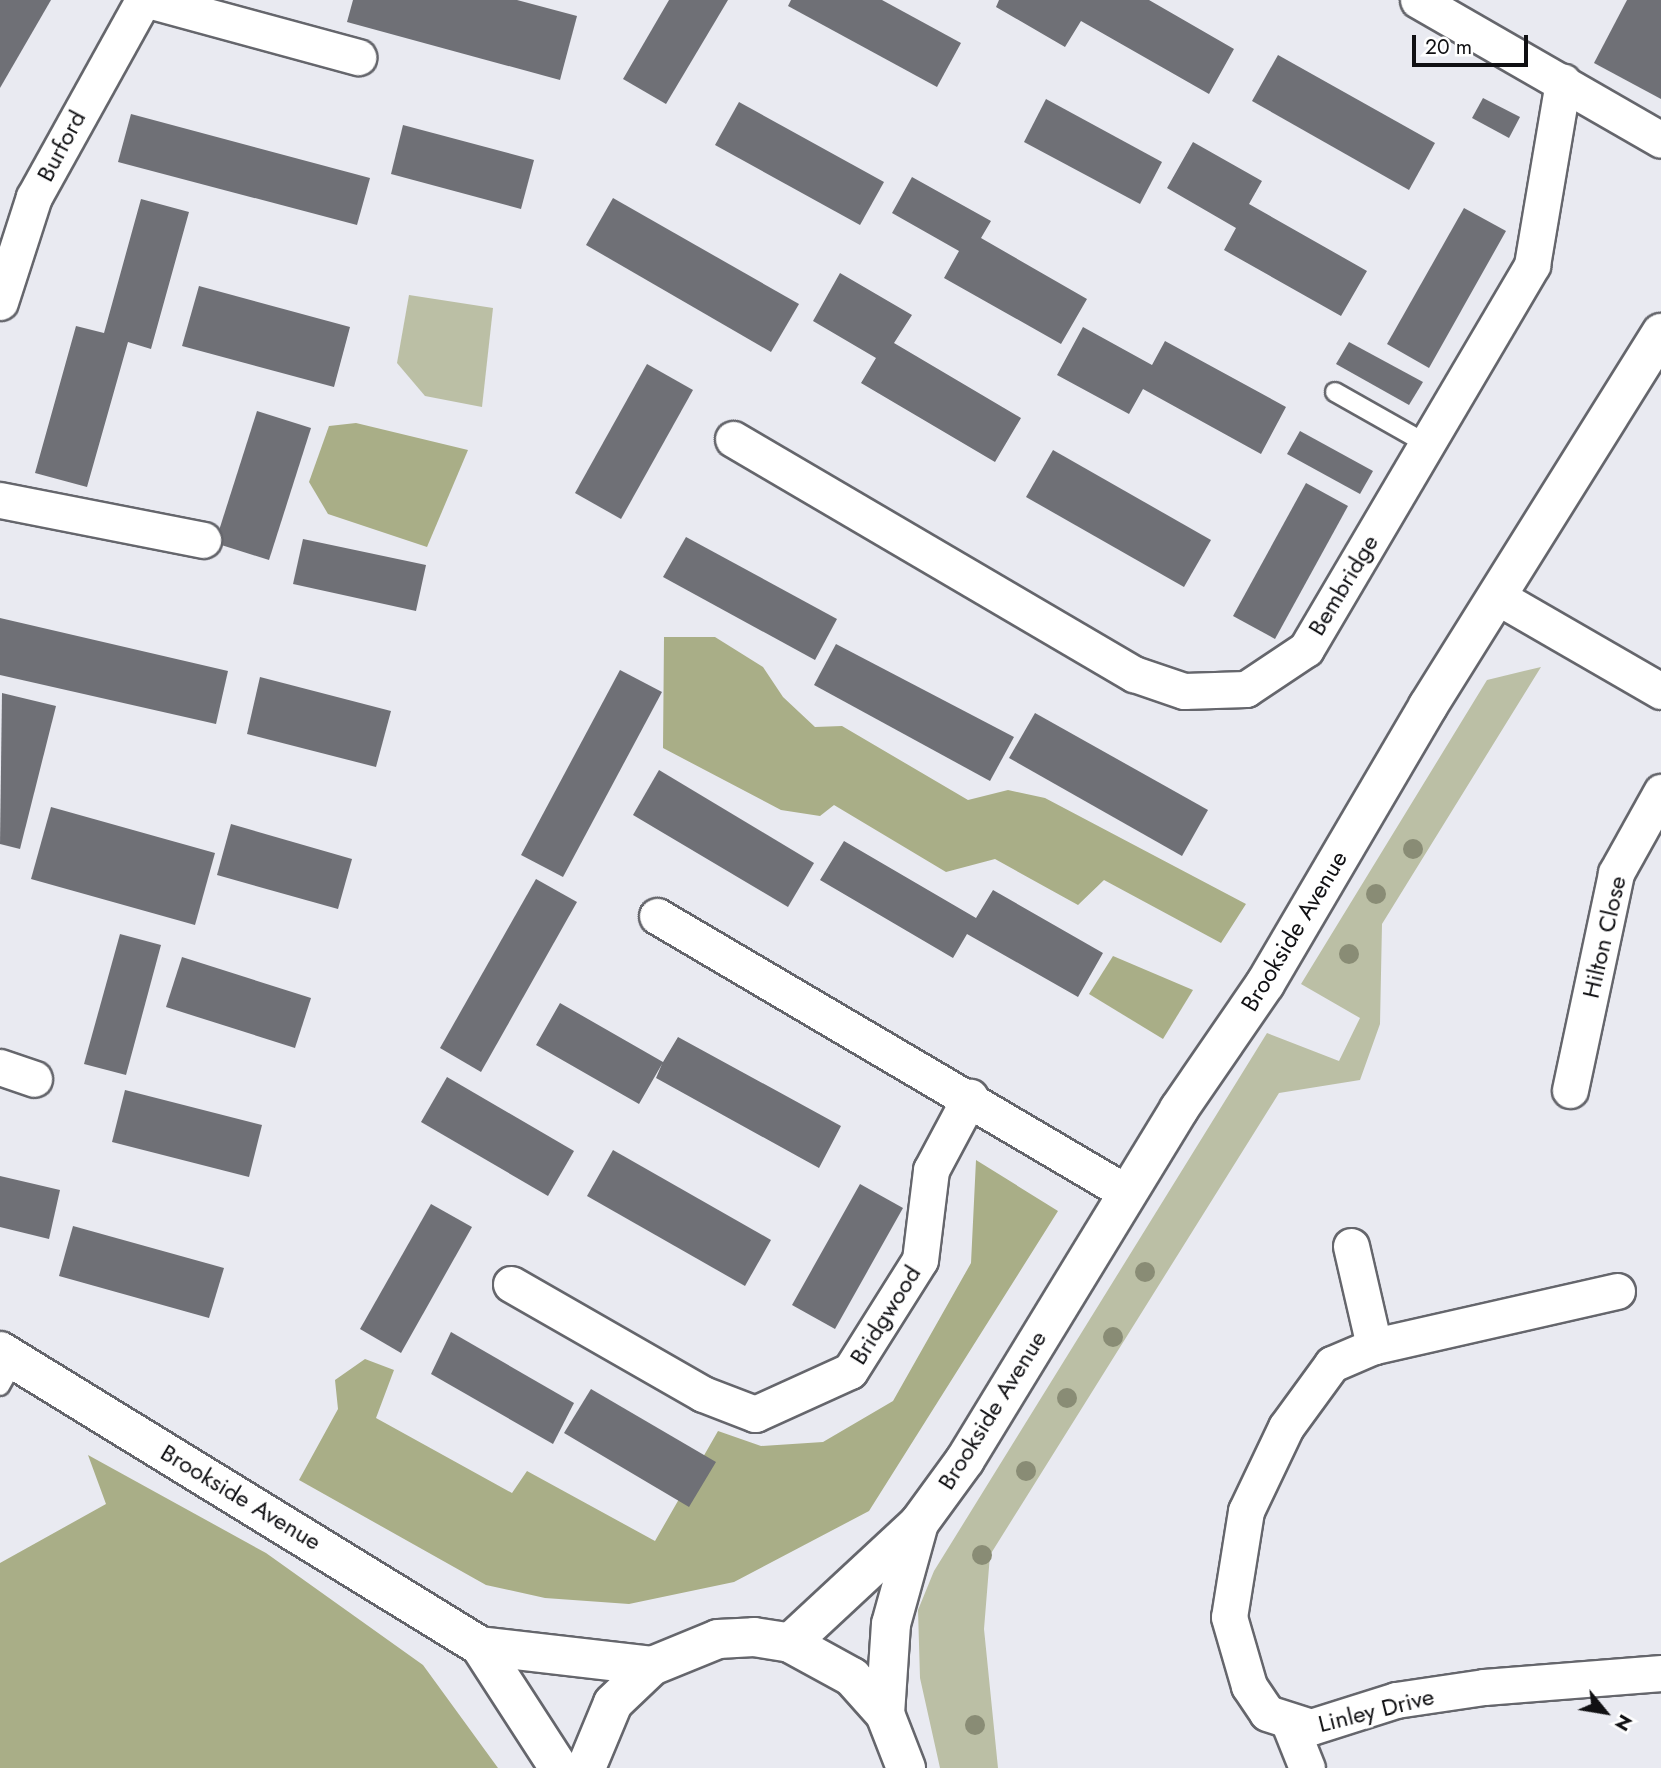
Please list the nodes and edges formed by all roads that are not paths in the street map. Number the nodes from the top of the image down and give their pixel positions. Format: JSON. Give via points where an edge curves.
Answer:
{"nodes":[{"id":1,"x":146,"y":0,"type":"edge"},
{"id":2,"x":1418,"y":0,"type":"edge"},
{"id":3,"x":358,"y":57,"type":"dead end"},
{"id":4,"x":1563,"y":82,"type":"junction"},
{"id":5,"x":1661,"y":140,"type":"edge"},
{"id":6,"x":8,"y":247,"type":"edge"},
{"id":7,"x":0,"y":302,"type":"edge"},
{"id":8,"x":1661,"y":333,"type":"edge"},
{"id":9,"x":1335,"y":392,"type":"dead end"},
{"id":10,"x":733,"y":439,"type":"dead end"},
{"id":11,"x":1427,"y":444,"type":"junction"},
{"id":12,"x":0,"y":500,"type":"edge"},
{"id":13,"x":202,"y":540,"type":"dead end"},
{"id":14,"x":1498,"y":597,"type":"junction"},
{"id":15,"x":1661,"y":691,"type":"edge"},
{"id":16,"x":1661,"y":792,"type":"edge"},
{"id":17,"x":657,"y":916,"type":"dead end"},
{"id":18,"x":0,"y":1067,"type":"edge"},
{"id":19,"x":34,"y":1080,"type":"dead end"},
{"id":20,"x":1570,"y":1090,"type":"dead end"},
{"id":21,"x":970,"y":1097,"type":"junction"},
{"id":22,"x":1127,"y":1193,"type":"junction"},
{"id":23,"x":1352,"y":1246,"type":"dead end"},
{"id":24,"x":511,"y":1284,"type":"dead end"},
{"id":25,"x":1617,"y":1291,"type":"dead end"},
{"id":26,"x":1374,"y":1346,"type":"junction"},
{"id":27,"x":5,"y":1366,"type":"edge"},
{"id":28,"x":919,"y":1523,"type":"junction"},
{"id":29,"x":790,"y":1643,"type":"junction"},
{"id":30,"x":480,"y":1646,"type":"junction"},
{"id":31,"x":652,"y":1666,"type":"junction"},
{"id":32,"x":1661,"y":1673,"type":"edge"},
{"id":33,"x":885,"y":1714,"type":"junction"},
{"id":34,"x":1289,"y":1723,"type":"junction"},
{"id":35,"x":559,"y":1768,"type":"edge"},
{"id":36,"x":586,"y":1768,"type":"edge"},
{"id":37,"x":906,"y":1768,"type":"edge"},
{"id":38,"x":1307,"y":1768,"type":"edge"}],
"edges":[{"from":1,"to":3,"type":"street"},
{"from":1,"to":6,"type":"street","name":"Burford","via":[[52,161]]},
{"from":2,"to":4,"type":"street"},
{"from":4,"to":5,"type":"street"},
{"from":4,"to":11,"type":"street","name":"Bembridge","via":[[1532,265]]},
{"from":6,"to":7,"type":"street","name":"Burford"},
{"from":8,"to":14,"type":"street","name":"Brookside Avenue"},
{"from":9,"to":11,"type":"lane"},
{"from":10,"to":11,"type":"street","name":"Bembridge","via":[[1134,674],[1184,691],[1246,689],[1306,649]]},
{"from":12,"to":13,"type":"street"},
{"from":14,"to":15,"type":"street"},
{"from":14,"to":22,"type":"street","name":"Brookside Avenue","via":[[1428,706],[1265,985]]},
{"from":16,"to":20,"type":"street","name":"Hilton Close","via":[[1616,873]]},
{"from":17,"to":21,"type":"street"},
{"from":18,"to":19,"type":"street"},
{"from":21,"to":22,"type":"street"},
{"from":21,"to":24,"type":"street","name":"Bridgwood","via":[[931,1170],[920,1260],[850,1371],[755,1414],[703,1394]]},
{"from":22,"to":28,"type":"street","name":"Brookside Avenue","via":[[965,1460]]},
{"from":23,"to":26,"type":"street"},
{"from":25,"to":26,"type":"street","name":"Linley Drive"},
{"from":26,"to":34,"type":"street","name":"Linley Drive","via":[[1332,1364],[1286,1427],[1246,1511],[1229,1617],[1248,1686],[1268,1713]]},
{"from":27,"to":30,"type":"street","name":"Brookside Avenue"},
{"from":28,"to":29,"type":"street","name":"Brookside Avenue"},
{"from":28,"to":33,"type":"street","name":"Brookside Avenue","via":[[891,1625]]},
{"from":29,"to":31,"type":"street","via":[[718,1639]]},
{"from":29,"to":33,"type":"street","via":[[852,1677]]},
{"from":30,"to":31,"type":"street","name":"Brookside Avenue"},
{"from":30,"to":35,"type":"street","name":"Brookside Avenue"},
{"from":31,"to":36,"type":"street","via":[[613,1703],[589,1751]]},
{"from":32,"to":34,"type":"street","name":"Linley Drive","via":[[1484,1687],[1396,1700],[1311,1727]]},
{"from":33,"to":37,"type":"street"},
{"from":34,"to":38,"type":"street"}]}
